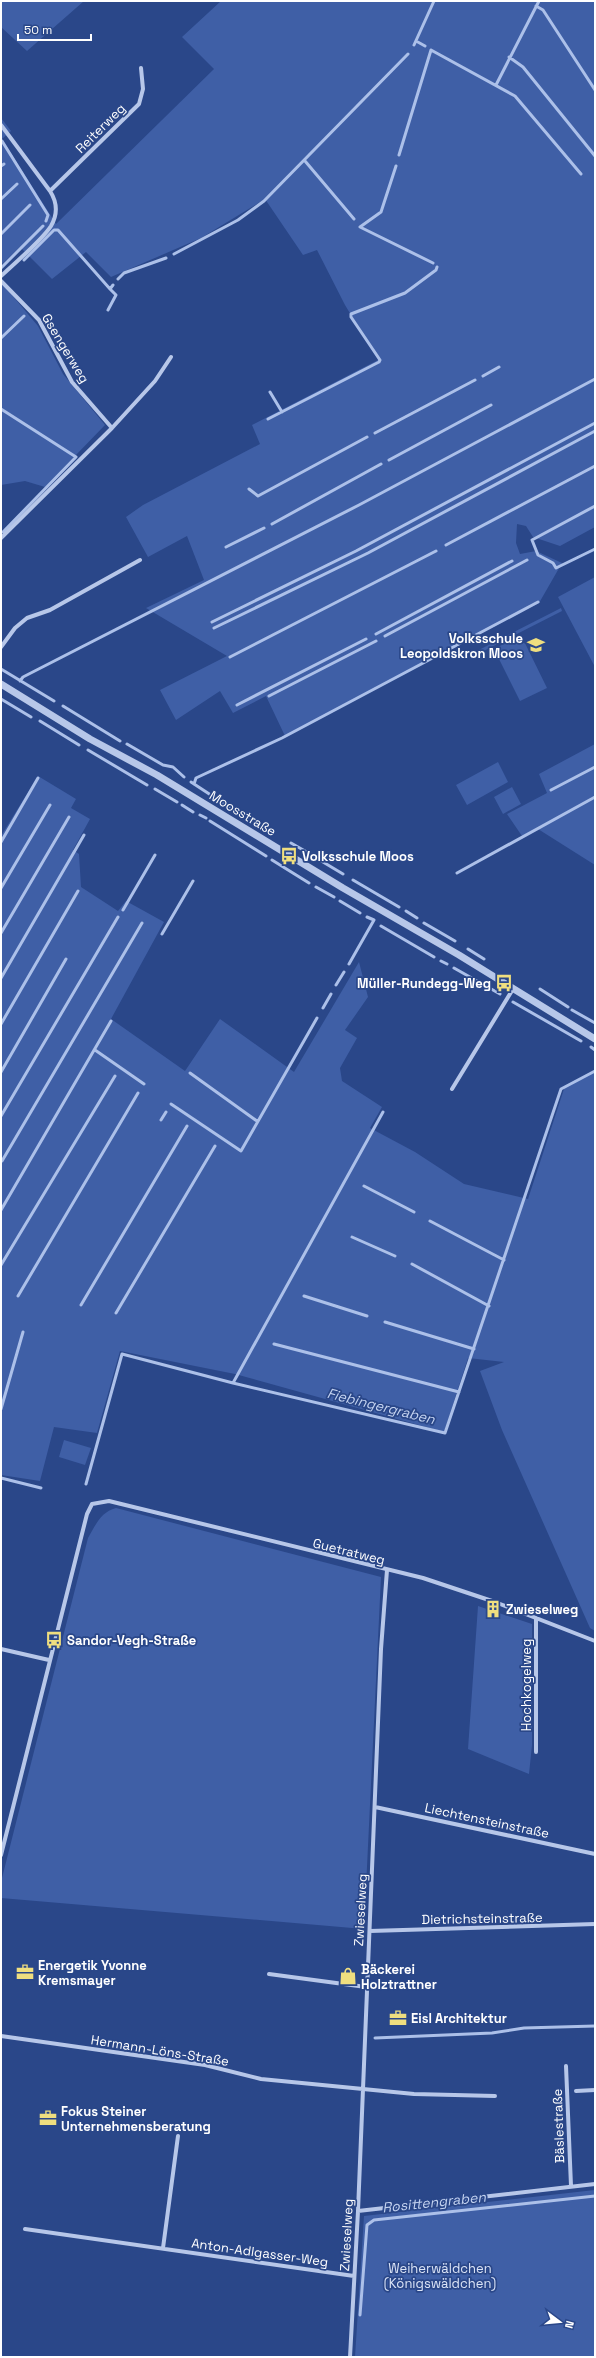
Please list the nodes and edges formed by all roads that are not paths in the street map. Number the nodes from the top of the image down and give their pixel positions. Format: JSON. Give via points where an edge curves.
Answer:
{"nodes":[{"id":1,"x":141,"y":68,"type":"dead end"},
{"id":2,"x":1,"y":125,"type":"edge"},
{"id":3,"x":50,"y":191,"type":"junction"},
{"id":4,"x":1,"y":276,"type":"edge"},
{"id":5,"x":1,"y":281,"type":"edge"},
{"id":6,"x":171,"y":357,"type":"dead end"},
{"id":7,"x":112,"y":428,"type":"junction"},
{"id":8,"x":1,"y":538,"type":"edge"},
{"id":9,"x":140,"y":560,"type":"dead end"},
{"id":10,"x":1,"y":646,"type":"edge"},
{"id":11,"x":1,"y":684,"type":"edge"},
{"id":12,"x":513,"y":989,"type":"junction"},
{"id":13,"x":595,"y":1039,"type":"edge"},
{"id":14,"x":452,"y":1088,"type":"dead end"},
{"id":15,"x":387,"y":1570,"type":"junction"},
{"id":16,"x":536,"y":1618,"type":"junction"},
{"id":17,"x":595,"y":1641,"type":"edge"},
{"id":18,"x":1,"y":1649,"type":"edge"},
{"id":19,"x":49,"y":1660,"type":"junction"},
{"id":20,"x":536,"y":1752,"type":"dead end"},
{"id":21,"x":375,"y":1807,"type":"junction"},
{"id":22,"x":595,"y":1854,"type":"edge"},
{"id":23,"x":1,"y":1855,"type":"edge"},
{"id":24,"x":595,"y":1924,"type":"edge"},
{"id":25,"x":370,"y":1931,"type":"junction"},
{"id":26,"x":269,"y":1974,"type":"dead end"},
{"id":27,"x":366,"y":1987,"type":"junction"},
{"id":28,"x":1,"y":2036,"type":"edge"},
{"id":29,"x":566,"y":2066,"type":"dead end"},
{"id":30,"x":363,"y":2090,"type":"junction"},
{"id":31,"x":595,"y":2090,"type":"edge"},
{"id":32,"x":576,"y":2091,"type":"dead end"},
{"id":33,"x":495,"y":2096,"type":"dead end"},
{"id":34,"x":178,"y":2136,"type":"dead end"},
{"id":35,"x":595,"y":2184,"type":"edge"},
{"id":36,"x":571,"y":2186,"type":"junction"},
{"id":37,"x":358,"y":2211,"type":"junction"},
{"id":38,"x":25,"y":2229,"type":"dead end"},
{"id":39,"x":163,"y":2248,"type":"junction"},
{"id":40,"x":354,"y":2276,"type":"junction"},
{"id":41,"x":350,"y":2357,"type":"edge"}],
"edges":[{"from":1,"to":3,"type":"street","name":"Reiterweg","via":[[143,89],[139,104]]},
{"from":2,"to":3,"type":"street"},
{"from":3,"to":4,"type":"street","via":[[56,201],[51,226]]},
{"from":5,"to":7,"type":"street","name":"Gsengerweg","via":[[39,320],[72,382]]},
{"from":6,"to":7,"type":"street","via":[[154,381]]},
{"from":7,"to":8,"type":"street"},
{"from":9,"to":10,"type":"street","via":[[50,610],[27,618]]},
{"from":11,"to":12,"type":"street","name":"Moosstraße"},
{"from":12,"to":13,"type":"street","name":"Moosstraße"},
{"from":12,"to":14,"type":"street"},
{"from":15,"to":16,"type":"street","name":"Guetratweg","via":[[423,1578]]},
{"from":15,"to":19,"type":"street","name":"Guetratweg","via":[[109,1501],[92,1504],[86,1514]]},
{"from":15,"to":21,"type":"street","name":"Zwieselweg"},
{"from":16,"to":17,"type":"street","name":"Guetratweg"},
{"from":16,"to":20,"type":"street","name":"Hochkogelweg"},
{"from":18,"to":19,"type":"street"},
{"from":19,"to":23,"type":"street"},
{"from":21,"to":22,"type":"street","name":"Liechtensteinstraße"},
{"from":21,"to":25,"type":"street","name":"Zwieselweg"},
{"from":24,"to":25,"type":"street","name":"Dietrichsteinstraße"},
{"from":25,"to":27,"type":"street","name":"Zwieselweg"},
{"from":26,"to":27,"type":"street"},
{"from":27,"to":30,"type":"street","name":"Zwieselweg"},
{"from":28,"to":30,"type":"street","name":"Hermann-Löns-Straße","via":[[205,2065],[261,2079]]},
{"from":29,"to":36,"type":"street","name":"Bäslestraße"},
{"from":30,"to":33,"type":"street"},
{"from":30,"to":37,"type":"street","name":"Zwieselweg"},
{"from":31,"to":32,"type":"street","name":"Bäslestraße"},
{"from":34,"to":39,"type":"street"},
{"from":35,"to":36,"type":"street"},
{"from":36,"to":37,"type":"street"},
{"from":37,"to":40,"type":"street","name":"Zwieselweg"},
{"from":38,"to":39,"type":"street","name":"Anton-Adlgasser-Weg"},
{"from":39,"to":40,"type":"street","name":"Anton-Adlgasser-Weg"},
{"from":40,"to":41,"type":"street","name":"Zwieselweg"}]}
